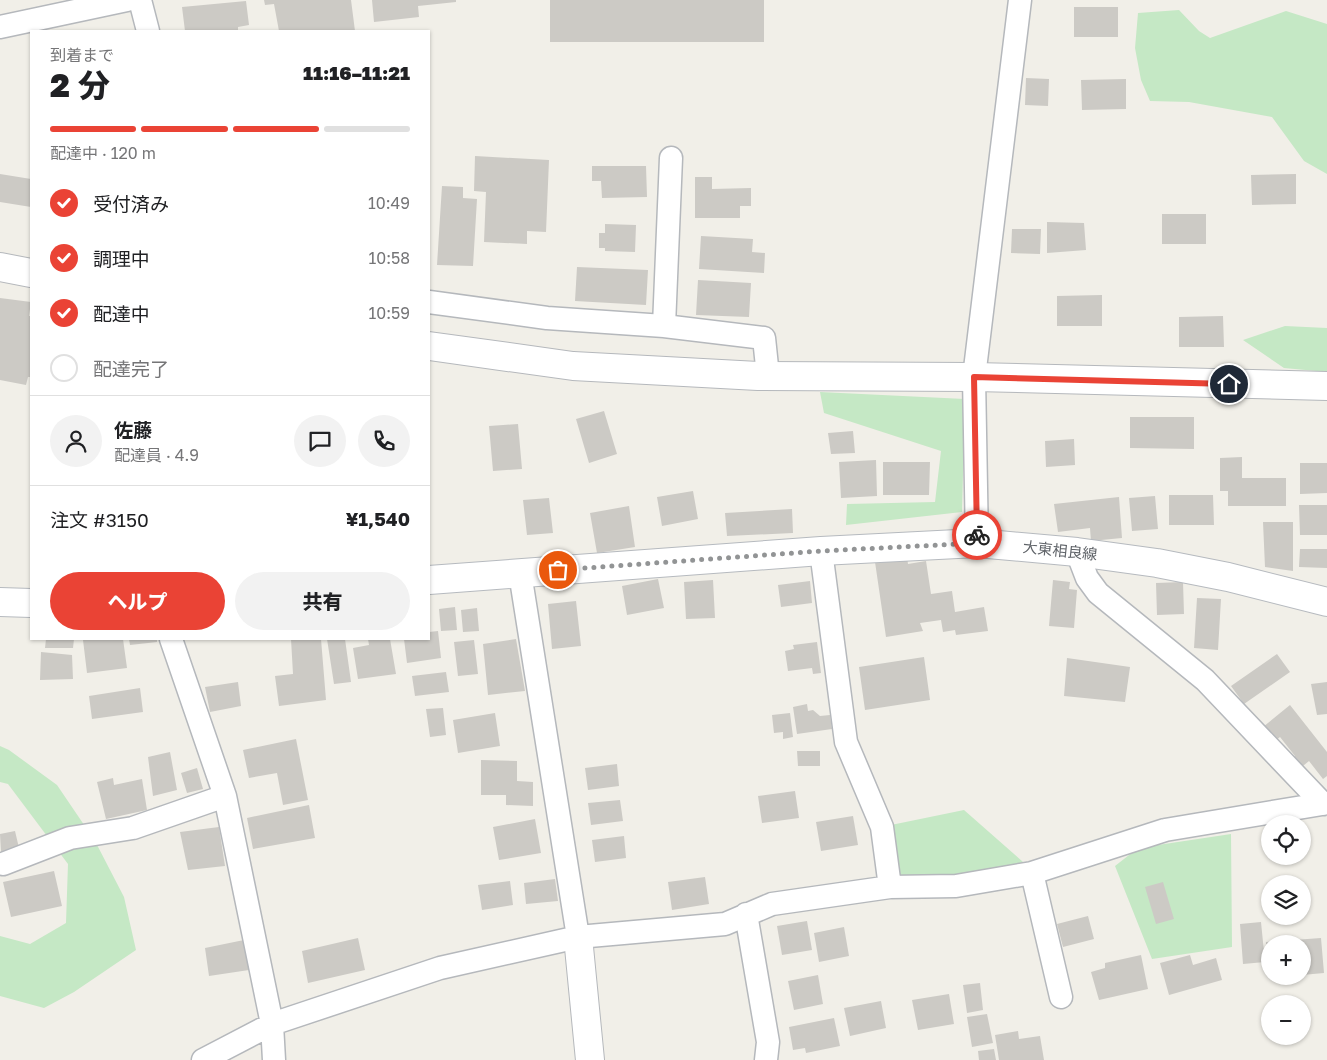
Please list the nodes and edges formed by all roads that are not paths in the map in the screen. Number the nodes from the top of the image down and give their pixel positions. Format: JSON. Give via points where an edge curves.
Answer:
{"nodes":[{"id":1,"x":127,"y":0,"type":"edge"},
{"id":2,"x":140,"y":0,"type":"edge"},
{"id":3,"x":1020,"y":0,"type":"edge"},
{"id":4,"x":0,"y":27,"type":"edge"},
{"id":5,"x":148,"y":30,"type":"edge"},
{"id":6,"x":671,"y":158,"type":"dead end"},
{"id":7,"x":0,"y":267,"type":"edge"},
{"id":8,"x":30,"y":273,"type":"edge"},
{"id":9,"x":430,"y":302,"type":"edge"},
{"id":10,"x":664,"y":326,"type":"junction"},
{"id":11,"x":430,"y":346,"type":"edge"},
{"id":12,"x":768,"y":376,"type":"junction"},
{"id":13,"x":974,"y":377,"type":"junction"},
{"id":14,"x":1327,"y":386,"type":"edge"},
{"id":15,"x":978,"y":543,"type":"junction"},
{"id":16,"x":821,"y":551,"type":"junction"},
{"id":17,"x":1077,"y":552,"type":"junction"},
{"id":18,"x":520,"y":573,"type":"junction"},
{"id":19,"x":430,"y":580,"type":"edge"},
{"id":20,"x":0,"y":602,"type":"edge"},
{"id":21,"x":1327,"y":602,"type":"edge"},
{"id":22,"x":30,"y":603,"type":"edge"},
{"id":23,"x":171,"y":640,"type":"edge"},
{"id":24,"x":225,"y":796,"type":"junction"},
{"id":25,"x":1325,"y":804,"type":"edge"},
{"id":26,"x":3,"y":864,"type":"dead end"},
{"id":27,"x":1032,"y":873,"type":"junction"},
{"id":28,"x":890,"y":887,"type":"junction"},
{"id":29,"x":746,"y":914,"type":"junction"},
{"id":30,"x":578,"y":937,"type":"junction"},
{"id":31,"x":1061,"y":997,"type":"dead end"},
{"id":32,"x":272,"y":1024,"type":"junction"},
{"id":33,"x":203,"y":1060,"type":"edge"},
{"id":34,"x":274,"y":1060,"type":"edge"},
{"id":35,"x":590,"y":1060,"type":"edge"},
{"id":36,"x":766,"y":1060,"type":"edge"}],
"edges":[{"from":1,"to":4,"type":"street"},
{"from":2,"to":5,"type":"street"},
{"from":3,"to":13,"type":"street"},
{"from":6,"to":10,"type":"street"},
{"from":7,"to":8,"type":"street"},
{"from":9,"to":10,"type":"street","via":[[548,318]]},
{"from":10,"to":12,"type":"street","via":[[764,338]]},
{"from":11,"to":12,"type":"street","via":[[572,366]]},
{"from":12,"to":13,"type":"street"},
{"from":13,"to":14,"type":"street"},
{"from":13,"to":15,"type":"street"},
{"from":15,"to":16,"type":"street","name":"大東相良線"},
{"from":15,"to":17,"type":"street","name":"大東相良線"},
{"from":16,"to":18,"type":"street","name":"大東相良線"},
{"from":16,"to":28,"type":"street","via":[[846,742],[882,827]]},
{"from":17,"to":21,"type":"street","name":"大東相良線","via":[[1228,577]]},
{"from":17,"to":25,"type":"street","via":[[1087,578],[1098,593],[1205,680]]},
{"from":18,"to":19,"type":"street","name":"大東相良線"},
{"from":18,"to":30,"type":"street"},
{"from":20,"to":22,"type":"street"},
{"from":23,"to":24,"type":"street"},
{"from":24,"to":26,"type":"street","via":[[133,828],[70,838]]},
{"from":24,"to":32,"type":"street"},
{"from":25,"to":27,"type":"street","via":[[1166,830]]},
{"from":27,"to":28,"type":"street","via":[[956,886]]},
{"from":27,"to":31,"type":"street"},
{"from":28,"to":29,"type":"street","via":[[772,904]]},
{"from":29,"to":30,"type":"street","via":[[725,924]]},
{"from":29,"to":36,"type":"street","via":[[768,1042]]},
{"from":30,"to":32,"type":"street","via":[[440,968]]},
{"from":30,"to":35,"type":"street"},
{"from":32,"to":33,"type":"street"},
{"from":32,"to":34,"type":"street"}]}
